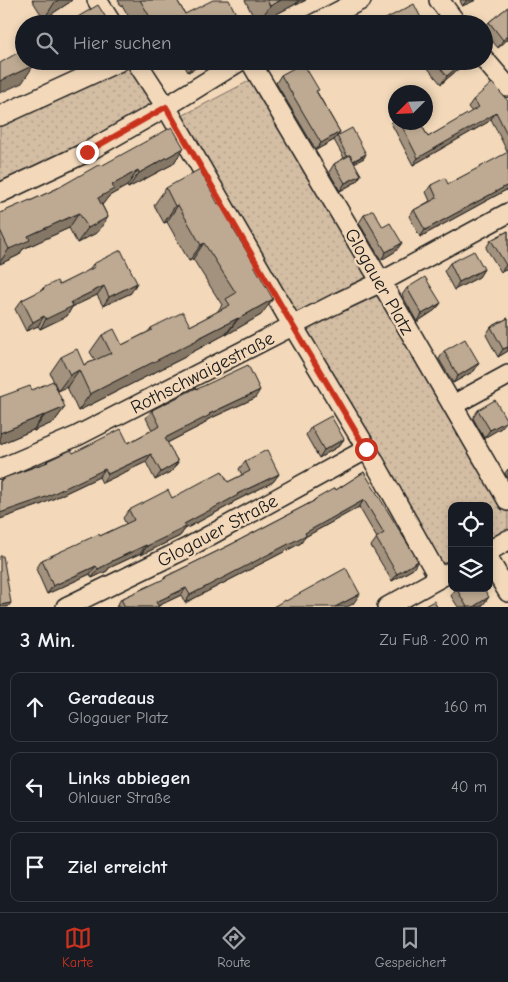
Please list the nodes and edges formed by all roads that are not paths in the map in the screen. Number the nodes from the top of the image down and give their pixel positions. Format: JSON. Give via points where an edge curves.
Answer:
{"nodes":[{"id":1,"x":97,"y":0,"type":"edge"},
{"id":2,"x":361,"y":0,"type":"edge"},
{"id":3,"x":439,"y":0,"type":"edge"},
{"id":4,"x":106,"y":15,"type":"edge"},
{"id":5,"x":332,"y":15,"type":"edge"},
{"id":6,"x":450,"y":15,"type":"edge"},
{"id":7,"x":100,"y":70,"type":"edge"},
{"id":8,"x":142,"y":70,"type":"edge"},
{"id":9,"x":226,"y":70,"type":"edge"},
{"id":10,"x":255,"y":70,"type":"edge"},
{"id":11,"x":493,"y":70,"type":"edge"},
{"id":12,"x":508,"y":87,"type":"edge"},
{"id":13,"x":166,"y":107,"type":"junction"},
{"id":14,"x":0,"y":116,"type":"edge"},
{"id":15,"x":0,"y":193,"type":"edge"},
{"id":16,"x":508,"y":213,"type":"edge"},
{"id":17,"x":381,"y":282,"type":"junction"},
{"id":18,"x":293,"y":326,"type":"junction"},
{"id":19,"x":508,"y":375,"type":"edge"},
{"id":20,"x":452,"y":405,"type":"junction"},
{"id":21,"x":366,"y":449,"type":"junction"},
{"id":22,"x":0,"y":468,"type":"edge"},
{"id":23,"x":508,"y":501,"type":"edge"},
{"id":24,"x":508,"y":540,"type":"edge"},
{"id":25,"x":493,"y":549,"type":"edge"},
{"id":26,"x":493,"y":567,"type":"edge"},
{"id":27,"x":445,"y":575,"type":"edge"},
{"id":28,"x":508,"y":592,"type":"edge"},
{"id":29,"x":66,"y":607,"type":"edge"},
{"id":30,"x":387,"y":607,"type":"edge"}],
"edges":[{"from":1,"to":4,"type":"street"},
{"from":2,"to":5,"type":"street"},
{"from":3,"to":6,"type":"street"},
{"from":7,"to":14,"type":"street"},
{"from":8,"to":13,"type":"street"},
{"from":9,"to":13,"type":"street"},
{"from":10,"to":17,"type":"street","name":"Glogauer Platz"},
{"from":11,"to":12,"type":"street"},
{"from":13,"to":15,"type":"street","via":[[87,152]]},
{"from":13,"to":18,"type":"street"},
{"from":16,"to":17,"type":"street","name":"Rothschwaigestraße"},
{"from":17,"to":18,"type":"street","name":"Rothschwaigestraße"},
{"from":17,"to":20,"type":"street","name":"Glogauer Platz"},
{"from":18,"to":21,"type":"street"},
{"from":18,"to":22,"type":"street","name":"Rothschwaigestraße","via":[[77,436]]},
{"from":19,"to":20,"type":"street"},
{"from":20,"to":23,"type":"street","name":"Glogauer Platz"},
{"from":21,"to":27,"type":"street"},
{"from":21,"to":29,"type":"street","name":"Glogauer Straße","via":[[187,548]]},
{"from":24,"to":25,"type":"street"},
{"from":26,"to":28,"type":"street"},
{"from":27,"to":30,"type":"street"}]}
